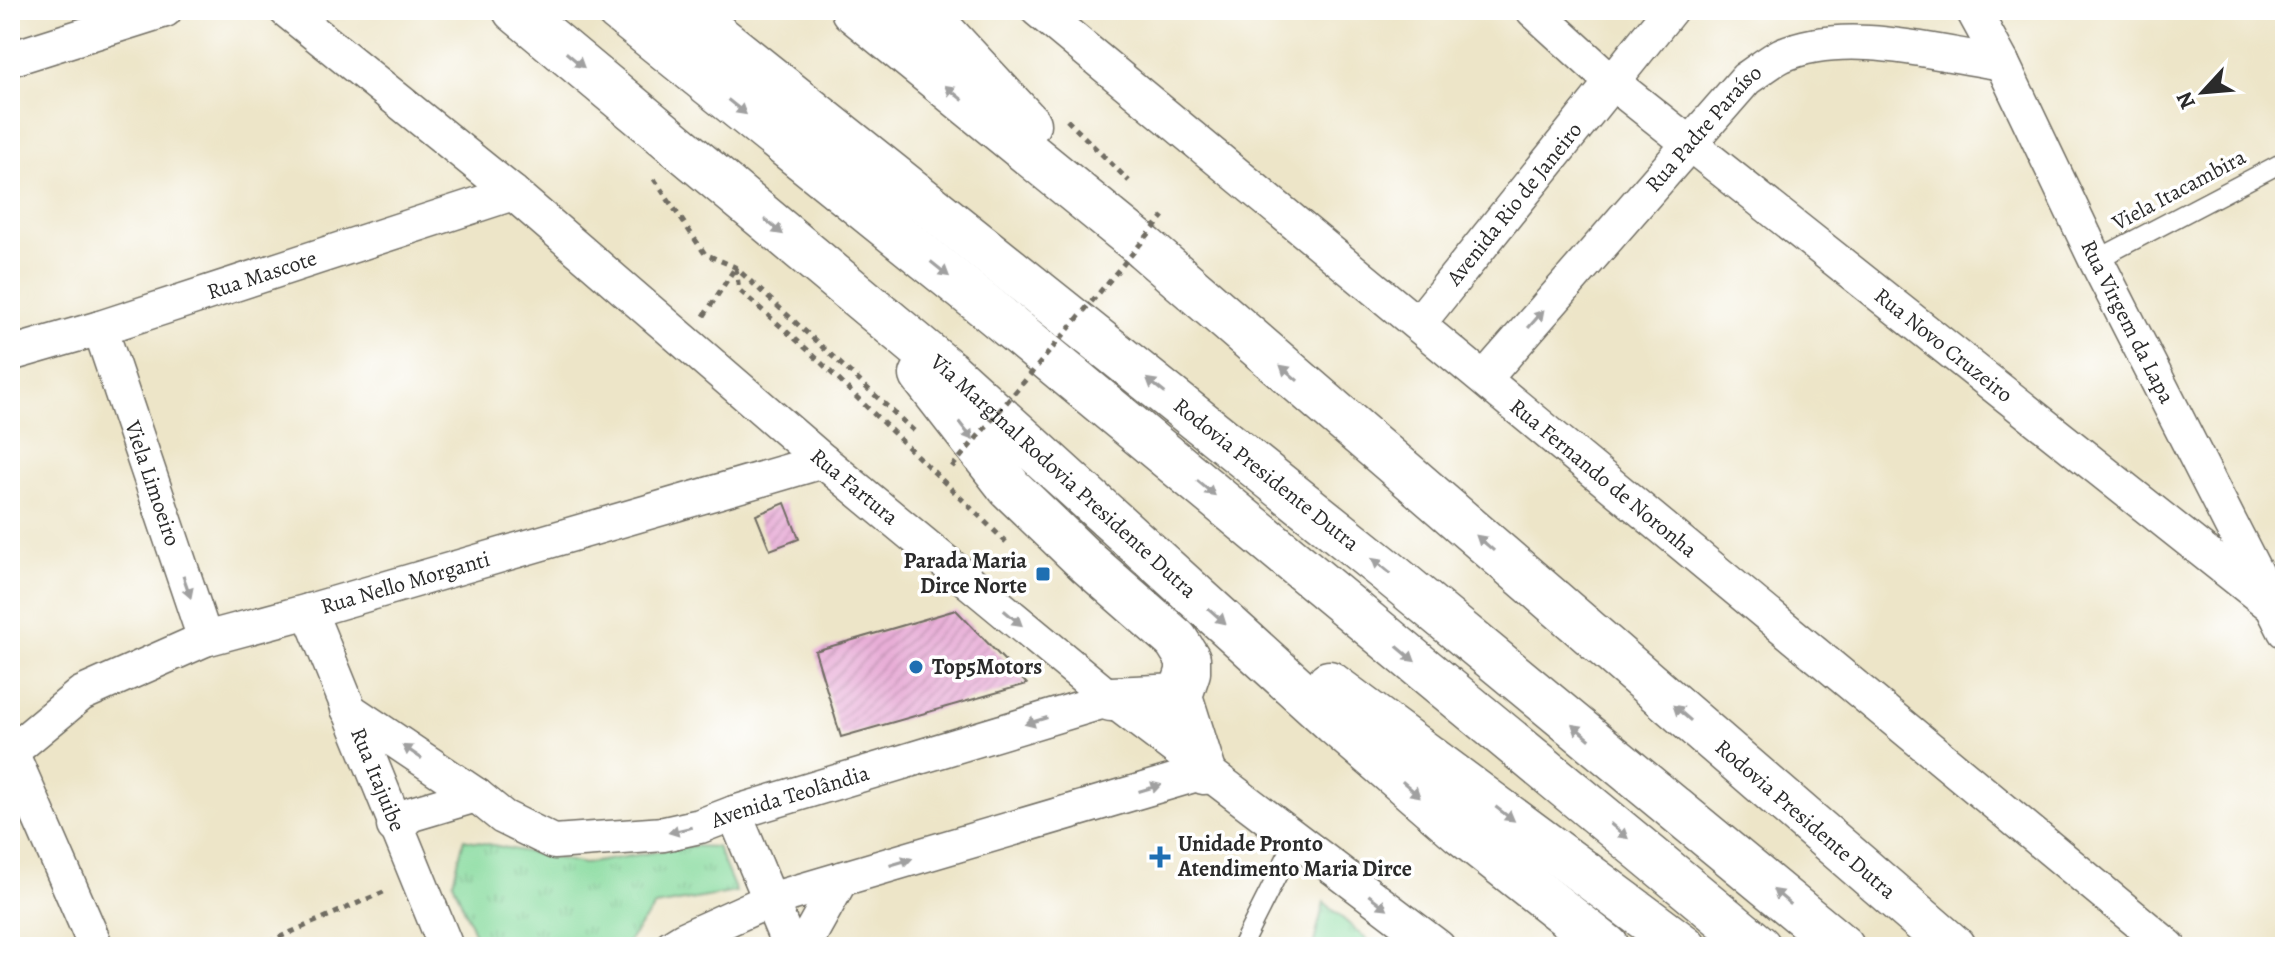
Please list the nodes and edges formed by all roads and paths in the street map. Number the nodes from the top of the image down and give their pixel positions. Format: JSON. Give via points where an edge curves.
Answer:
{"nodes":[{"id":1,"x":165,"y":10,"type":"edge"},
{"id":2,"x":286,"y":10,"type":"edge"},
{"id":3,"x":515,"y":10,"type":"edge"},
{"id":4,"x":618,"y":10,"type":"edge"},
{"id":5,"x":685,"y":10,"type":"edge"},
{"id":6,"x":853,"y":10,"type":"edge"},
{"id":7,"x":917,"y":10,"type":"edge"},
{"id":8,"x":1038,"y":10,"type":"edge"},
{"id":9,"x":1533,"y":10,"type":"edge"},
{"id":10,"x":1670,"y":10,"type":"edge"},
{"id":11,"x":1973,"y":10,"type":"edge"},
{"id":12,"x":10,"y":59,"type":"edge"},
{"id":13,"x":2002,"y":63,"type":"junction"},
{"id":14,"x":1613,"y":83,"type":"junction"},
{"id":15,"x":1689,"y":144,"type":"junction"},
{"id":16,"x":2285,"y":161,"type":"edge"},
{"id":17,"x":513,"y":193,"type":"junction"},
{"id":18,"x":1154,"y":232,"type":"junction"},
{"id":19,"x":2096,"y":260,"type":"junction"},
{"id":20,"x":735,"y":267,"type":"junction"},
{"id":21,"x":866,"y":303,"type":"junction"},
{"id":22,"x":1418,"y":324,"type":"junction"},
{"id":23,"x":100,"y":328,"type":"junction"},
{"id":24,"x":686,"y":343,"type":"junction"},
{"id":25,"x":10,"y":354,"type":"edge"},
{"id":26,"x":1485,"y":378,"type":"junction"},
{"id":27,"x":918,"y":435,"type":"dead end"},
{"id":28,"x":823,"y":461,"type":"junction"},
{"id":29,"x":952,"y":467,"type":"dead end"},
{"id":30,"x":1009,"y":545,"type":"dead end"},
{"id":31,"x":309,"y":611,"type":"junction"},
{"id":32,"x":2279,"y":619,"type":"edge"},
{"id":33,"x":205,"y":639,"type":"junction"},
{"id":34,"x":1254,"y":650,"type":"junction"},
{"id":35,"x":1180,"y":696,"type":"junction"},
{"id":36,"x":1111,"y":699,"type":"junction"},
{"id":37,"x":348,"y":709,"type":"junction"},
{"id":38,"x":10,"y":753,"type":"edge"},
{"id":39,"x":1204,"y":772,"type":"junction"},
{"id":40,"x":476,"y":795,"type":"junction"},
{"id":41,"x":734,"y":813,"type":"junction"},
{"id":42,"x":394,"y":826,"type":"junction"},
{"id":43,"x":1295,"y":840,"type":"junction"},
{"id":44,"x":417,"y":878,"type":"junction"},
{"id":45,"x":841,"y":879,"type":"junction"},
{"id":46,"x":770,"y":900,"type":"junction"},
{"id":47,"x":96,"y":947,"type":"edge"},
{"id":48,"x":257,"y":947,"type":"edge"},
{"id":49,"x":446,"y":947,"type":"edge"},
{"id":50,"x":671,"y":947,"type":"edge"},
{"id":51,"x":790,"y":947,"type":"edge"},
{"id":52,"x":803,"y":947,"type":"edge"},
{"id":53,"x":1241,"y":947,"type":"edge"},
{"id":54,"x":1438,"y":947,"type":"edge"},
{"id":55,"x":1607,"y":947,"type":"edge"},
{"id":56,"x":1684,"y":947,"type":"edge"},
{"id":57,"x":1759,"y":947,"type":"edge"},
{"id":58,"x":1842,"y":947,"type":"edge"},
{"id":59,"x":1953,"y":947,"type":"edge"},
{"id":60,"x":2169,"y":947,"type":"edge"}],
"edges":[{"from":1,"to":12,"type":"street"},
{"from":2,"to":17,"type":"street","name":"Rua Fartura"},
{"from":3,"to":21,"type":"highway","name":"Via Marginal Rodovia Presidente Dutra","one_way":true},
{"from":4,"to":57,"type":"highway","one_way":true,"via":[[989,309]]},
{"from":58,"to":5,"type":"highway","name":"Rodovia Presidente Dutra","one_way":true,"via":[[1387,571]]},
{"from":18,"to":6,"type":"highway","name":"Rodovia Presidente Dutra","one_way":true},
{"from":7,"to":18,"type":"highway"},
{"from":8,"to":22,"type":"street","name":"Rua Fernando de Noronha"},
{"from":9,"to":14,"type":"street","name":"Rua Novo Cruzeiro"},
{"from":10,"to":14,"type":"street","name":"Avenida Rio de Janeiro"},
{"from":11,"to":13,"type":"street","name":"Rua Virgem da Lapa"},
{"from":13,"to":15,"type":"street","name":"Rua Padre Paraíso","via":[[1879,44],[1824,43],[1782,55],[1746,79]]},
{"from":13,"to":19,"type":"street","name":"Rua Virgem da Lapa"},
{"from":14,"to":15,"type":"street","name":"Rua Novo Cruzeiro"},
{"from":14,"to":22,"type":"street","name":"Avenida Rio de Janeiro"},
{"from":26,"to":15,"type":"street","name":"Rua Padre Paraíso","one_way":true},
{"from":15,"to":32,"type":"street","name":"Rua Novo Cruzeiro"},
{"from":16,"to":19,"type":"lane","name":"Viela Itacambira"},
{"from":17,"to":23,"type":"street","name":"Rua Mascote"},
{"from":17,"to":24,"type":"street","name":"Rua Fartura"},
{"from":18,"to":29,"type":"path","bridge":true},
{"from":59,"to":18,"type":"highway","name":"Rodovia Presidente Dutra","one_way":true},
{"from":19,"to":32,"type":"street","name":"Rua Virgem da Lapa"},
{"from":20,"to":24,"type":"path"},
{"from":20,"to":27,"type":"path"},
{"from":20,"to":30,"type":"path","via":[[739,290]]},
{"from":21,"to":34,"type":"highway","name":"Via Marginal Rodovia Presidente Dutra","one_way":true},
{"from":21,"to":35,"type":"highway","one_way":true,"via":[[1010,488],[1176,640],[1188,659]]},
{"from":22,"to":26,"type":"street","name":"Rua Fernando de Noronha"},
{"from":23,"to":25,"type":"street","name":"Rua Mascote"},
{"from":23,"to":33,"type":"street","name":"Viela Limoeiro","one_way":true},
{"from":24,"to":28,"type":"street","name":"Rua Fartura"},
{"from":26,"to":60,"type":"street","name":"Rua Fernando de Noronha"},
{"from":28,"to":31,"type":"street","name":"Rua Nello Morganti"},
{"from":28,"to":36,"type":"street","name":"Rua Fartura","one_way":true},
{"from":31,"to":33,"type":"street","name":"Rua Nello Morganti"},
{"from":31,"to":37,"type":"street","name":"Rua Itajuibe"},
{"from":33,"to":38,"type":"street","name":"Rua Nello Morganti","via":[[81,694]]},
{"from":34,"to":55,"type":"highway","name":"Via Marginal Rodovia Presidente Dutra","one_way":true,"via":[[1461,832]]},
{"from":34,"to":56,"type":"highway","one_way":true,"via":[[1314,671]]},
{"from":35,"to":36,"type":"highway"},
{"from":35,"to":39,"type":"highway"},
{"from":36,"to":39,"type":"street","name":"Rua Fartura"},
{"from":36,"to":41,"type":"street","name":"Avenida Teolândia","one_way":true},
{"from":40,"to":37,"type":"street","name":"Avenida Teolândia","one_way":true},
{"from":37,"to":42,"type":"street","name":"Rua Itajuibe"},
{"from":38,"to":47,"type":"street"},
{"from":39,"to":43,"type":"street","name":"Rua Fartura"},
{"from":45,"to":39,"type":"street","one_way":true},
{"from":41,"to":40,"type":"street","name":"Avenida Teolândia","one_way":true,"via":[[664,834],[554,842],[503,817]]},
{"from":40,"to":42,"type":"street","via":[[412,814]]},
{"from":41,"to":46,"type":"street"},
{"from":42,"to":44,"type":"street","name":"Rua Itajuibe"},
{"from":43,"to":53,"type":"lane"},
{"from":43,"to":54,"type":"street","name":"Rua Fartura","one_way":true},
{"from":44,"to":48,"type":"path"},
{"from":44,"to":49,"type":"street","name":"Rua Itajuibe"},
{"from":45,"to":46,"type":"street"},
{"from":45,"to":52,"type":"street"},
{"from":46,"to":50,"type":"street"},
{"from":46,"to":51,"type":"street"}]}
